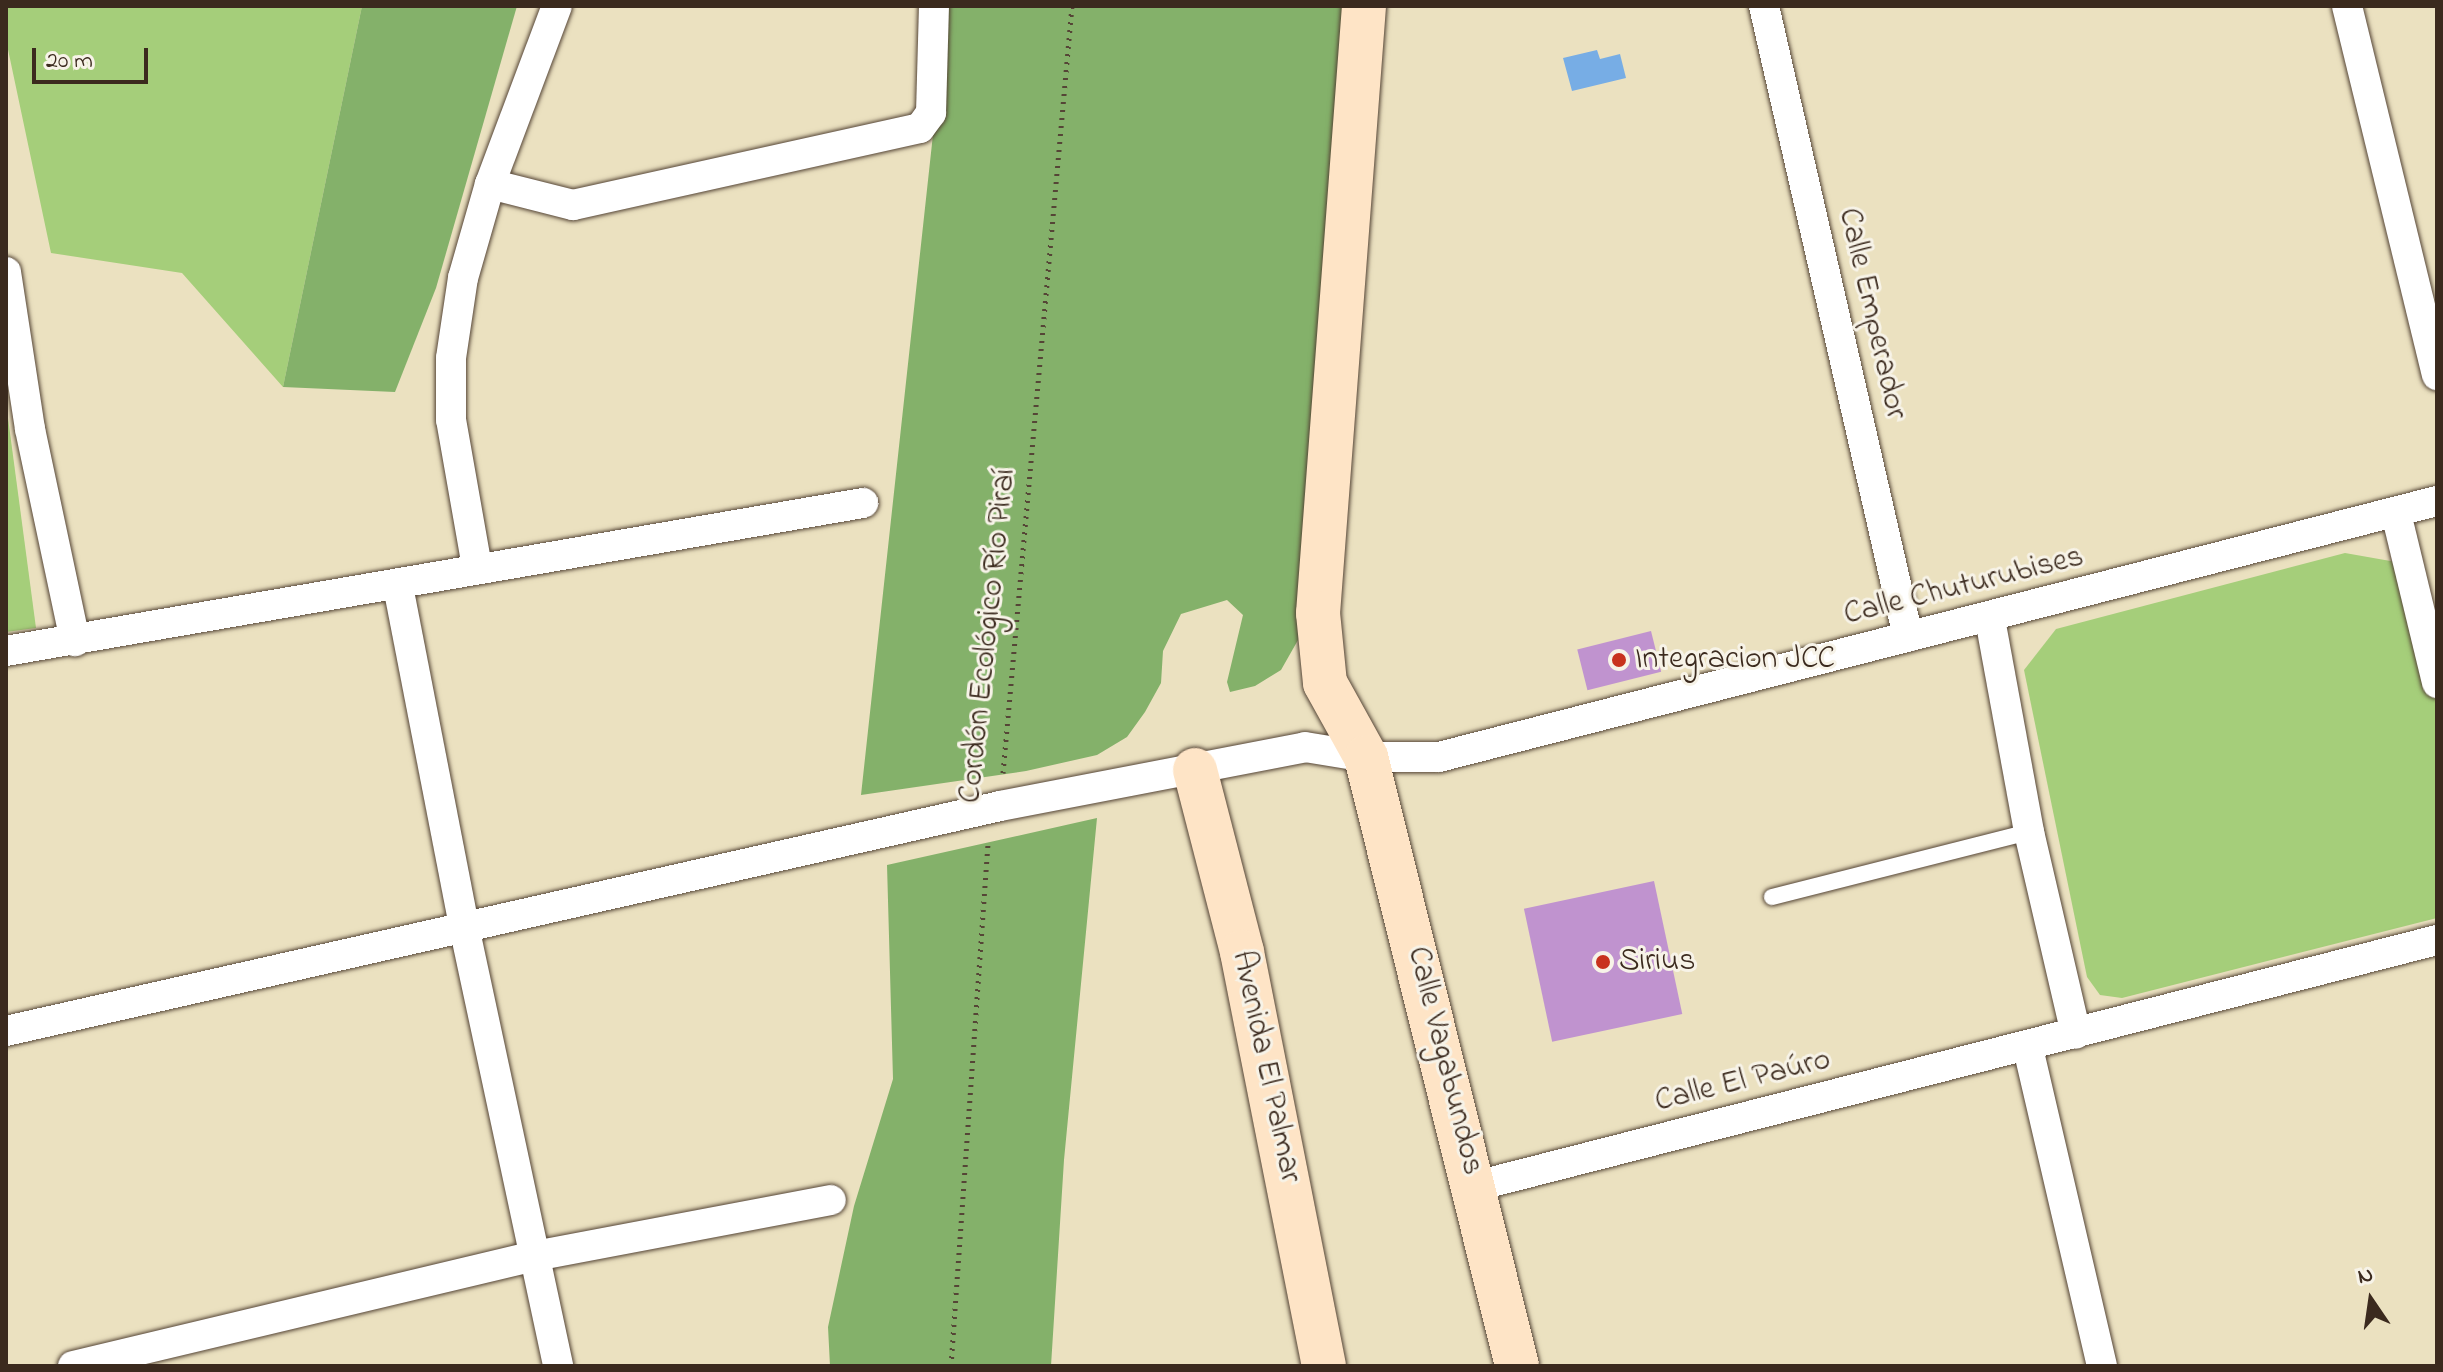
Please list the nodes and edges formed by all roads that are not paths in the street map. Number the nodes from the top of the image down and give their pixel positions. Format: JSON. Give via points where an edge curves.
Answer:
{"nodes":[{"id":1,"x":557,"y":6,"type":"edge"},
{"id":2,"x":934,"y":6,"type":"edge"},
{"id":3,"x":1364,"y":6,"type":"edge"},
{"id":4,"x":1764,"y":6,"type":"edge"},
{"id":5,"x":2347,"y":6,"type":"edge"},
{"id":6,"x":490,"y":184,"type":"junction"},
{"id":7,"x":6,"y":272,"type":"edge"},
{"id":8,"x":2437,"y":375,"type":"edge"},
{"id":9,"x":2437,"y":501,"type":"edge"},
{"id":10,"x":863,"y":503,"type":"dead end"},
{"id":11,"x":2396,"y":513,"type":"junction"},
{"id":12,"x":477,"y":567,"type":"junction"},
{"id":13,"x":398,"y":586,"type":"junction"},
{"id":14,"x":1990,"y":619,"type":"junction"},
{"id":15,"x":1908,"y":637,"type":"junction"},
{"id":16,"x":75,"y":641,"type":"junction"},
{"id":17,"x":6,"y":651,"type":"edge"},
{"id":18,"x":2437,"y":683,"type":"edge"},
{"id":19,"x":1366,"y":757,"type":"junction"},
{"id":20,"x":1195,"y":770,"type":"junction"},
{"id":21,"x":2029,"y":832,"type":"junction"},
{"id":22,"x":1772,"y":897,"type":"dead end"},
{"id":23,"x":465,"y":931,"type":"junction"},
{"id":24,"x":2437,"y":940,"type":"edge"},
{"id":25,"x":6,"y":1031,"type":"edge"},
{"id":26,"x":2076,"y":1034,"type":"junction"},
{"id":27,"x":2028,"y":1048,"type":"junction"},
{"id":28,"x":1476,"y":1186,"type":"junction"},
{"id":29,"x":831,"y":1200,"type":"dead end"},
{"id":30,"x":535,"y":1256,"type":"junction"},
{"id":31,"x":73,"y":1366,"type":"edge"},
{"id":32,"x":558,"y":1366,"type":"edge"},
{"id":33,"x":1324,"y":1366,"type":"edge"},
{"id":34,"x":1517,"y":1366,"type":"edge"},
{"id":35,"x":2102,"y":1366,"type":"edge"}],
"edges":[{"from":1,"to":6,"type":"street"},
{"from":2,"to":6,"type":"street","via":[[931,113],[920,128],[573,205]]},
{"from":3,"to":19,"type":"street","name":"Calle Vagabundos","via":[[1318,613],[1325,683]]},
{"from":4,"to":15,"type":"street","name":"Calle Emperador"},
{"from":5,"to":8,"type":"street"},
{"from":6,"to":12,"type":"street","via":[[463,278],[451,358],[451,420]]},
{"from":7,"to":16,"type":"street","via":[[33,443]]},
{"from":9,"to":11,"type":"street","name":"Calle Chuturubises"},
{"from":10,"to":12,"type":"street"},
{"from":11,"to":14,"type":"street","name":"Calle Chuturubises"},
{"from":11,"to":18,"type":"street"},
{"from":12,"to":13,"type":"street"},
{"from":13,"to":16,"type":"street"},
{"from":13,"to":23,"type":"street"},
{"from":14,"to":15,"type":"street","name":"Calle Chuturubises"},
{"from":14,"to":21,"type":"street"},
{"from":15,"to":19,"type":"street","name":"Calle Chuturubises","via":[[1439,757]]},
{"from":16,"to":17,"type":"street"},
{"from":19,"to":20,"type":"street","name":"Calle Chuturubises","via":[[1305,747]]},
{"from":19,"to":28,"type":"street","name":"Calle Vagabundos"},
{"from":20,"to":23,"type":"street","name":"Calle Chuturubises","via":[[1000,806]]},
{"from":20,"to":33,"type":"street","name":"Avenida El Palmar","via":[[1242,952]]},
{"from":21,"to":22,"type":"lane"},
{"from":21,"to":26,"type":"street"},
{"from":23,"to":25,"type":"street","name":"Calle Chuturubises"},
{"from":23,"to":30,"type":"street"},
{"from":24,"to":26,"type":"street","name":"Calle El Paúro"},
{"from":26,"to":27,"type":"street","name":"Calle El Paúro"},
{"from":27,"to":28,"type":"street","name":"Calle El Paúro"},
{"from":27,"to":35,"type":"street"},
{"from":28,"to":34,"type":"street","name":"Calle Vagabundos"},
{"from":29,"to":30,"type":"street"},
{"from":30,"to":31,"type":"street"},
{"from":30,"to":32,"type":"street"}]}
